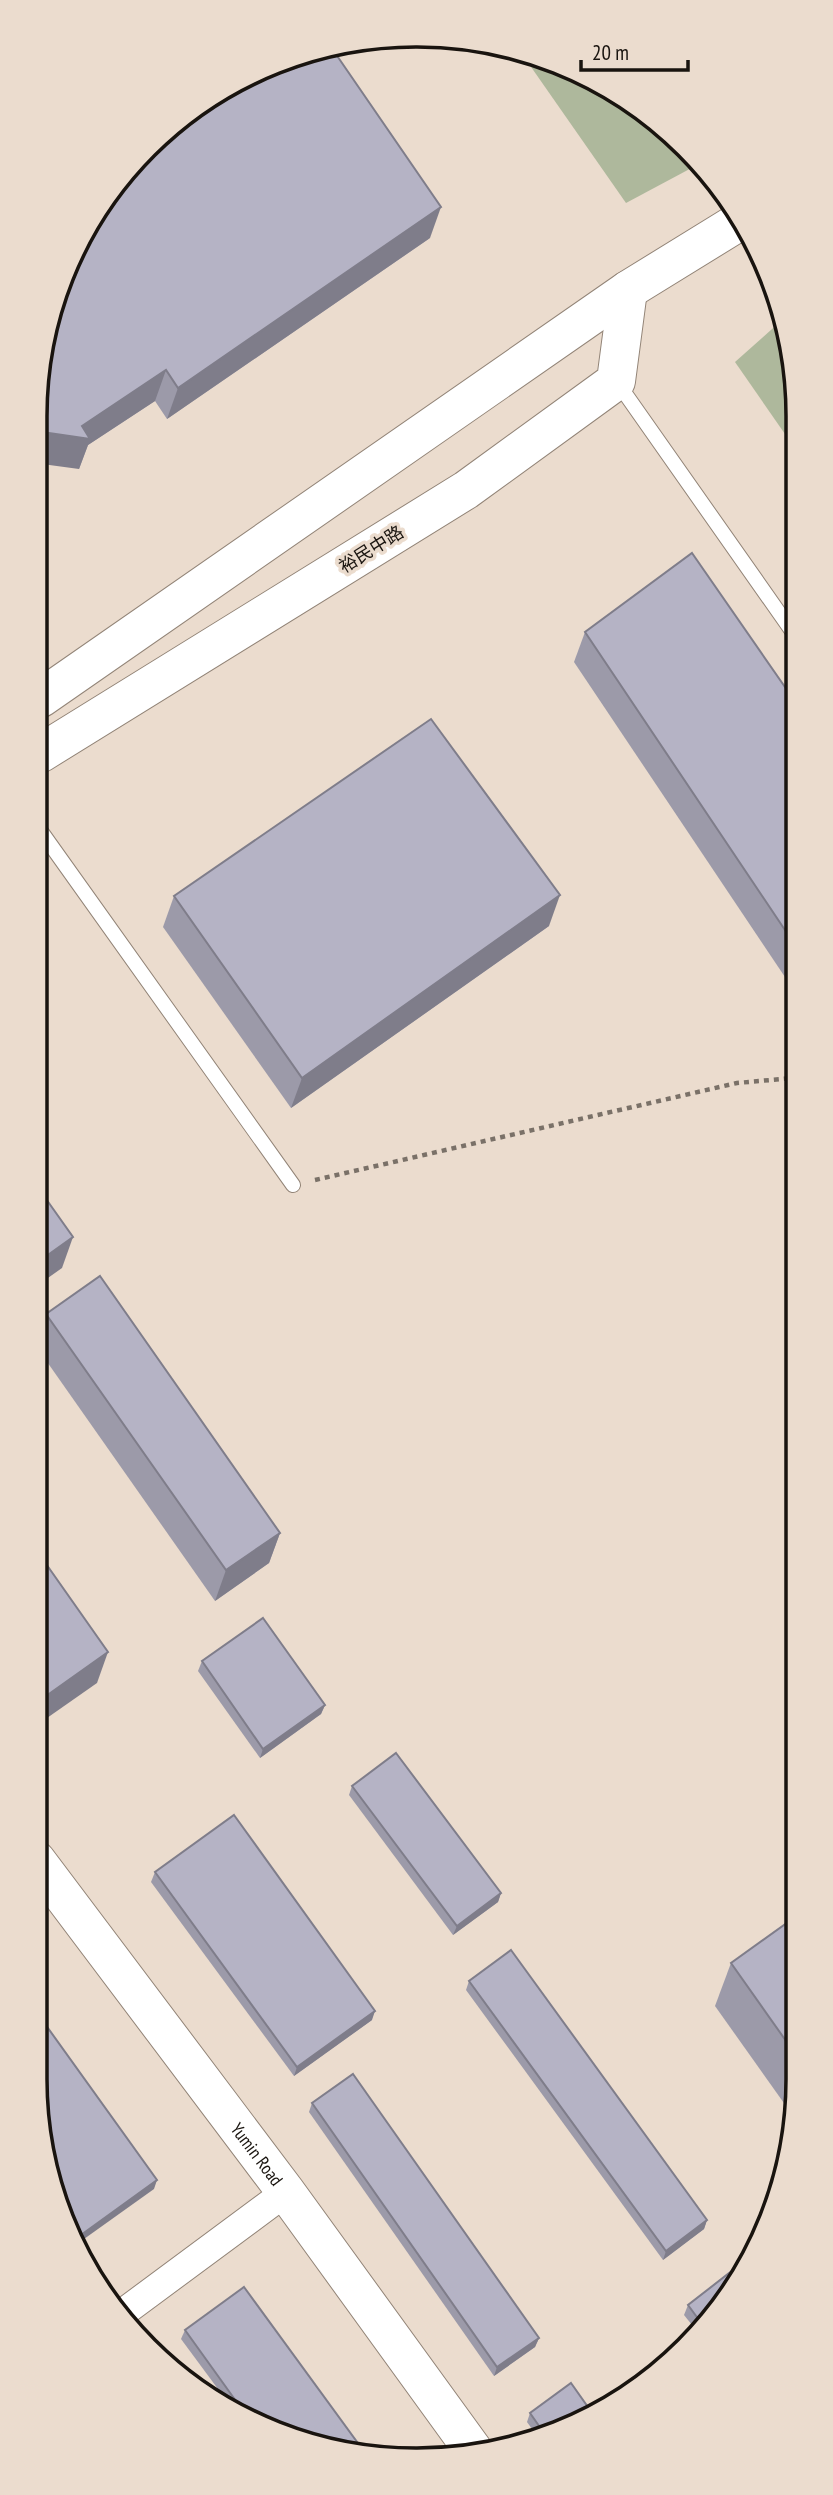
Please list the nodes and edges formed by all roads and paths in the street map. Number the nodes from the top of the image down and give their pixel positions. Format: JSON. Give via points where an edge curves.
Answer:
{"nodes":[{"id":1,"x":732,"y":226,"type":"edge"},
{"id":2,"x":628,"y":290,"type":"junction"},
{"id":3,"x":616,"y":381,"type":"junction"},
{"id":4,"x":786,"y":623,"type":"edge"},
{"id":5,"x":47,"y":694,"type":"edge"},
{"id":6,"x":47,"y":750,"type":"edge"},
{"id":7,"x":47,"y":840,"type":"edge"},
{"id":8,"x":786,"y":1078,"type":"edge"},
{"id":9,"x":293,"y":1185,"type":"joint"},
{"id":10,"x":47,"y":1875,"type":"edge"},
{"id":11,"x":286,"y":2192,"type":"junction"},
{"id":12,"x":129,"y":2309,"type":"edge"},
{"id":13,"x":469,"y":2444,"type":"edge"}],
"edges":[{"from":1,"to":2,"type":"street"},
{"from":2,"to":3,"type":"street"},
{"from":2,"to":5,"type":"street"},
{"from":3,"to":4,"type":"lane"},
{"from":3,"to":6,"type":"street","name":"裕民中路","via":[[466,490]]},
{"from":7,"to":9,"type":"lane"},
{"from":8,"to":9,"type":"path","via":[[737,1083]]},
{"from":10,"to":11,"type":"street","name":"Yumin Road"},
{"from":11,"to":12,"type":"street"},
{"from":11,"to":13,"type":"street","name":"Yumin Road"}]}
